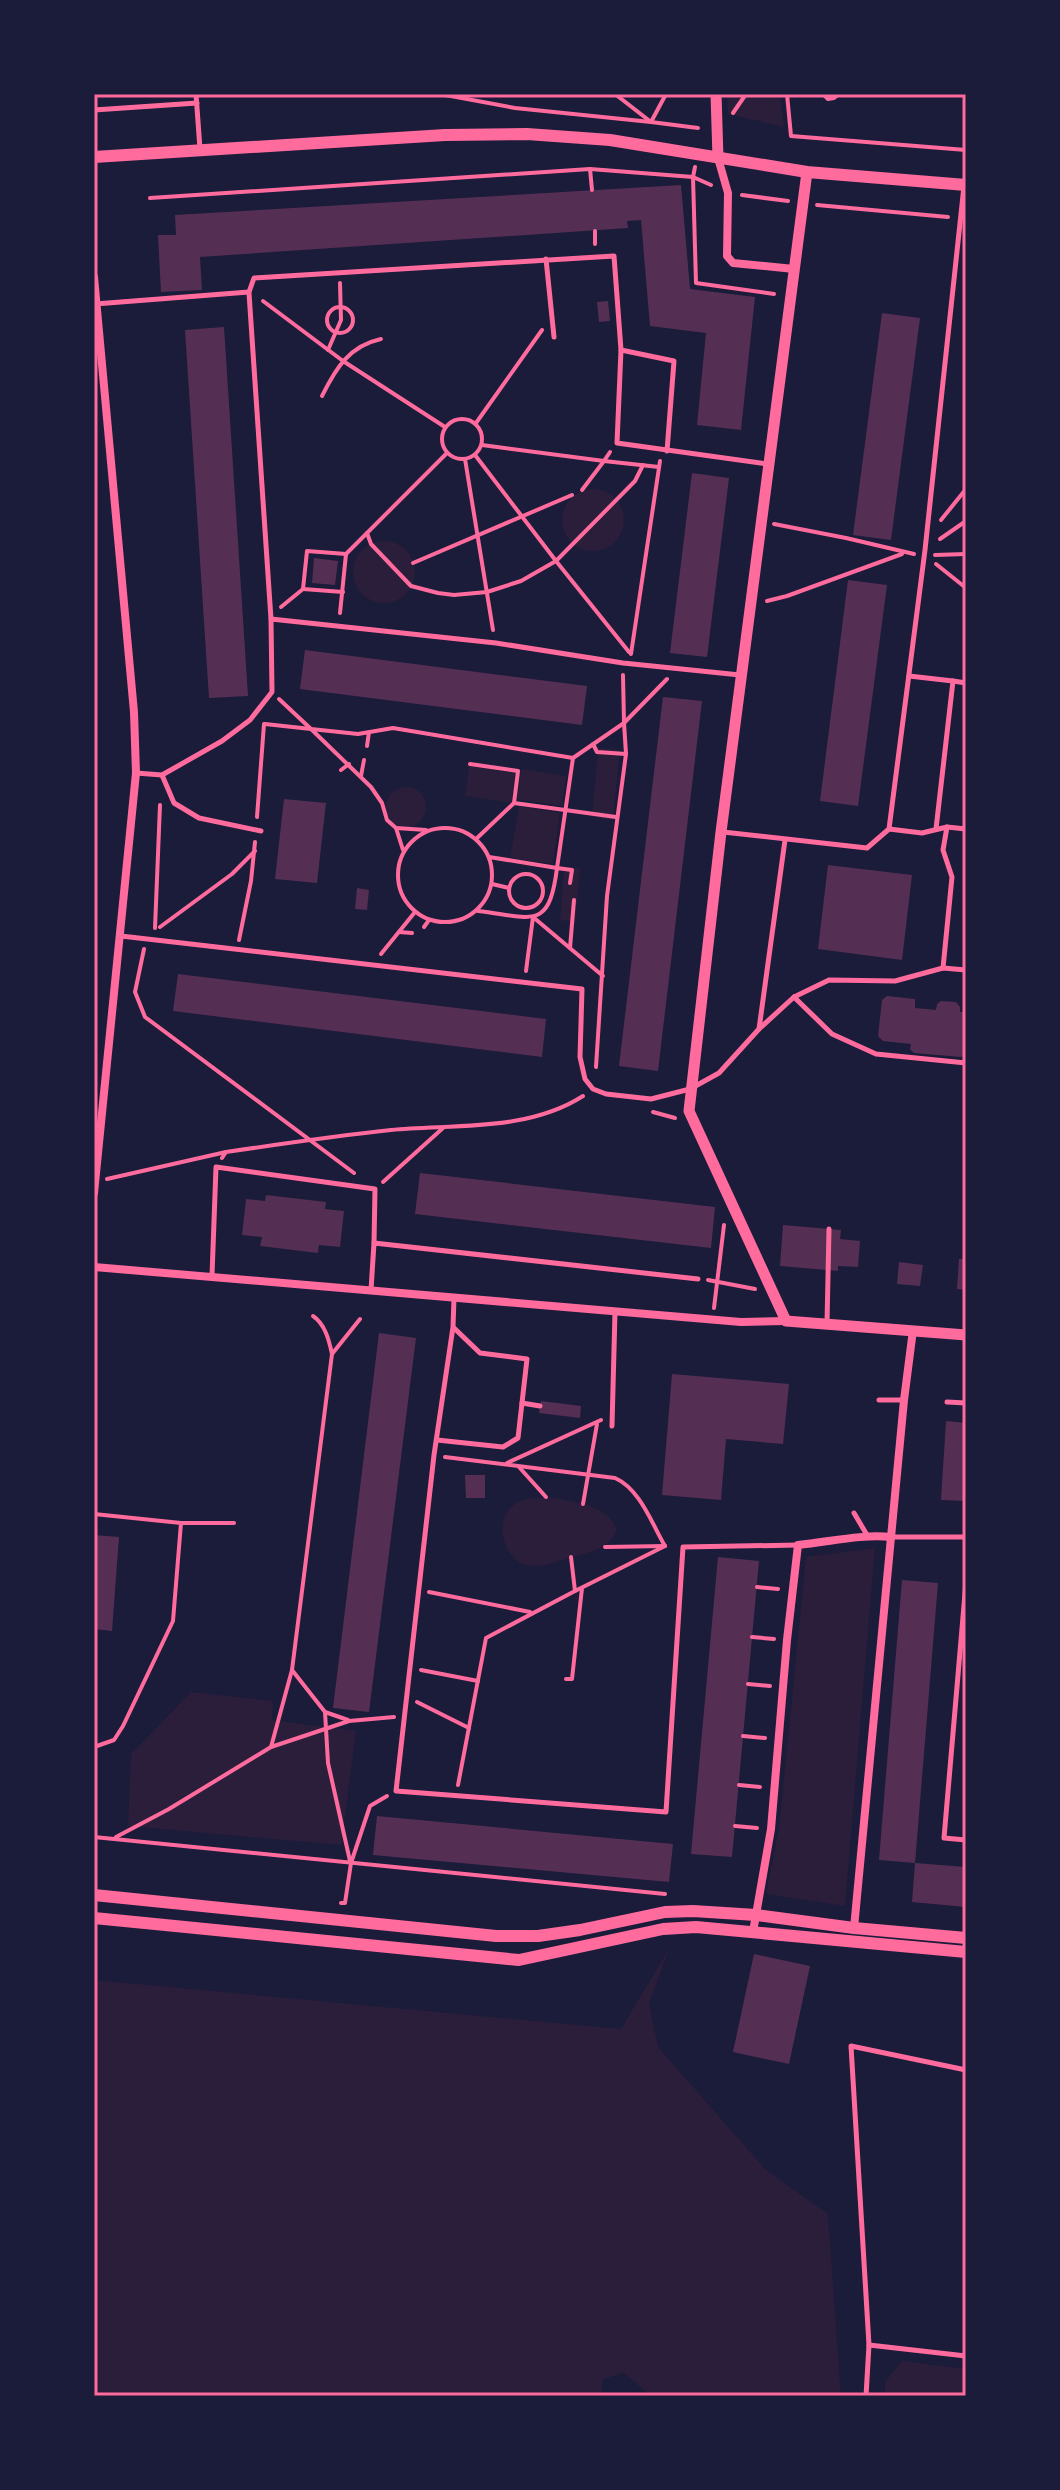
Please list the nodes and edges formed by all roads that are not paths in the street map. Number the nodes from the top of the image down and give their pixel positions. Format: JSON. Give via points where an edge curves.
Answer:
{"nodes":[{"id":1,"x":196,"y":94,"type":"edge"},
{"id":2,"x":716,"y":94,"type":"edge"},
{"id":3,"x":197,"y":103,"type":"junction"},
{"id":4,"x":94,"y":110,"type":"edge"},
{"id":5,"x":200,"y":151,"type":"junction"},
{"id":6,"x":94,"y":157,"type":"edge"},
{"id":7,"x":718,"y":158,"type":"junction"},
{"id":8,"x":807,"y":172,"type":"junction"},
{"id":9,"x":965,"y":185,"type":"edge"},
{"id":10,"x":546,"y":259,"type":"junction"},
{"id":11,"x":794,"y":269,"type":"junction"},
{"id":12,"x":94,"y":277,"type":"edge"},
{"id":13,"x":249,"y":292,"type":"junction"},
{"id":14,"x":95,"y":304,"type":"edge"},
{"id":15,"x":554,"y":337,"type":"dead end"},
{"id":16,"x":621,"y":350,"type":"junction"},
{"id":17,"x":105,"y":400,"type":"junction"},
{"id":18,"x":94,"y":401,"type":"edge"},
{"id":19,"x":664,"y":451,"type":"junction"},
{"id":20,"x":768,"y":464,"type":"junction"},
{"id":21,"x":271,"y":619,"type":"junction"},
{"id":22,"x":741,"y":675,"type":"junction"},
{"id":23,"x":909,"y":676,"type":"junction"},
{"id":24,"x":953,"y":681,"type":"junction"},
{"id":25,"x":966,"y":683,"type":"edge"},
{"id":26,"x":136,"y":773,"type":"junction"},
{"id":27,"x":162,"y":775,"type":"junction"},
{"id":28,"x":947,"y":827,"type":"junction"},
{"id":29,"x":889,"y":829,"type":"junction"},
{"id":30,"x":936,"y":829,"type":"junction"},
{"id":31,"x":966,"y":829,"type":"edge"},
{"id":32,"x":261,"y":831,"type":"dead end"},
{"id":33,"x":721,"y":832,"type":"junction"},
{"id":34,"x":785,"y":840,"type":"junction"},
{"id":35,"x":121,"y":936,"type":"junction"},
{"id":36,"x":943,"y":968,"type":"junction"},
{"id":37,"x":966,"y":970,"type":"edge"},
{"id":38,"x":794,"y":997,"type":"junction"},
{"id":39,"x":759,"y":1029,"type":"junction"},
{"id":40,"x":966,"y":1063,"type":"edge"},
{"id":41,"x":690,"y":1089,"type":"junction"},
{"id":42,"x":94,"y":1182,"type":"edge"},
{"id":43,"x":94,"y":1193,"type":"edge"},
{"id":44,"x":829,"y":1229,"type":"dead end"},
{"id":45,"x":374,"y":1243,"type":"junction"},
{"id":46,"x":94,"y":1267,"type":"edge"},
{"id":47,"x":212,"y":1277,"type":"junction"},
{"id":48,"x":698,"y":1279,"type":"road end"},
{"id":49,"x":371,"y":1291,"type":"junction"},
{"id":50,"x":454,"y":1298,"type":"junction"},
{"id":51,"x":615,"y":1311,"type":"junction"},
{"id":52,"x":786,"y":1321,"type":"junction"},
{"id":53,"x":827,"y":1323,"type":"junction"},
{"id":54,"x":453,"y":1327,"type":"junction"},
{"id":55,"x":913,"y":1330,"type":"junction"},
{"id":56,"x":966,"y":1335,"type":"edge"},
{"id":57,"x":879,"y":1400,"type":"dead end"},
{"id":58,"x":904,"y":1400,"type":"junction"},
{"id":59,"x":947,"y":1402,"type":"dead end"},
{"id":60,"x":522,"y":1403,"type":"junction"},
{"id":61,"x":966,"y":1403,"type":"edge"},
{"id":62,"x":540,"y":1406,"type":"dead end"},
{"id":63,"x":612,"y":1426,"type":"dead end"},
{"id":64,"x":437,"y":1440,"type":"junction"},
{"id":65,"x":854,"y":1513,"type":"dead end"},
{"id":66,"x":867,"y":1535,"type":"junction"},
{"id":67,"x":891,"y":1537,"type":"junction"},
{"id":68,"x":966,"y":1537,"type":"edge"},
{"id":69,"x":798,"y":1545,"type":"junction"},
{"id":70,"x":966,"y":1582,"type":"edge"},
{"id":71,"x":966,"y":1840,"type":"edge"},
{"id":72,"x":94,"y":1895,"type":"edge"},
{"id":73,"x":756,"y":1915,"type":"junction"},
{"id":74,"x":94,"y":1918,"type":"edge"},
{"id":75,"x":854,"y":1928,"type":"junction"},
{"id":76,"x":753,"y":1932,"type":"junction"},
{"id":77,"x":966,"y":1938,"type":"edge"},
{"id":78,"x":966,"y":1952,"type":"edge"},
{"id":79,"x":966,"y":2070,"type":"edge"},
{"id":80,"x":869,"y":2345,"type":"junction"},
{"id":81,"x":966,"y":2356,"type":"edge"},
{"id":82,"x":866,"y":2396,"type":"edge"}],
"edges":[{"from":1,"to":3,"type":"lane"},
{"from":2,"to":7,"type":"street"},
{"from":3,"to":4,"type":"lane"},
{"from":3,"to":5,"type":"lane"},
{"from":5,"to":6,"type":"main road"},
{"from":5,"to":7,"type":"main road","via":[[527,134],[610,140]]},
{"from":7,"to":8,"type":"main road"},
{"from":7,"to":11,"type":"street","via":[[728,193],[727,256],[733,263]]},
{"from":8,"to":9,"type":"main road"},
{"from":8,"to":11,"type":"street"},
{"from":9,"to":23,"type":"lane"},
{"from":10,"to":13,"type":"lane","via":[[254,278]]},
{"from":10,"to":15,"type":"lane"},
{"from":10,"to":16,"type":"lane","via":[[614,256]]},
{"from":11,"to":20,"type":"street"},
{"from":12,"to":14,"type":"street"},
{"from":13,"to":14,"type":"lane"},
{"from":13,"to":21,"type":"lane"},
{"from":14,"to":17,"type":"street"},
{"from":16,"to":19,"type":"lane","via":[[617,443]]},
{"from":16,"to":19,"type":"lane","via":[[674,361]]},
{"from":17,"to":18,"type":"lane"},
{"from":17,"to":26,"type":"street"},
{"from":19,"to":20,"type":"lane"},
{"from":20,"to":22,"type":"street"},
{"from":21,"to":22,"type":"lane"},
{"from":21,"to":27,"type":"lane","via":[[272,692],[250,720]]},
{"from":22,"to":33,"type":"street"},
{"from":23,"to":24,"type":"lane"},
{"from":23,"to":29,"type":"lane"},
{"from":24,"to":25,"type":"lane"},
{"from":24,"to":30,"type":"lane"},
{"from":26,"to":27,"type":"lane"},
{"from":26,"to":35,"type":"street"},
{"from":27,"to":32,"type":"lane","via":[[174,803],[199,818]]},
{"from":28,"to":30,"type":"lane"},
{"from":28,"to":31,"type":"lane"},
{"from":28,"to":36,"type":"lane","via":[[943,850],[952,877]]},
{"from":29,"to":30,"type":"lane"},
{"from":29,"to":34,"type":"lane","via":[[867,848]]},
{"from":33,"to":34,"type":"lane"},
{"from":33,"to":41,"type":"street"},
{"from":34,"to":39,"type":"lane"},
{"from":35,"to":41,"type":"lane","via":[[582,989],[580,1057],[593,1089],[651,1099]]},
{"from":35,"to":42,"type":"street"},
{"from":36,"to":37,"type":"lane"},
{"from":36,"to":38,"type":"lane","via":[[895,981],[829,980]]},
{"from":38,"to":39,"type":"lane"},
{"from":38,"to":40,"type":"lane","via":[[832,1034],[876,1054]]},
{"from":39,"to":41,"type":"lane","via":[[719,1073]]},
{"from":41,"to":52,"type":"street","via":[[689,1111]]},
{"from":42,"to":43,"type":"street"},
{"from":44,"to":53,"type":"lane"},
{"from":45,"to":47,"type":"lane","via":[[375,1189],[216,1167]]},
{"from":45,"to":48,"type":"lane"},
{"from":45,"to":49,"type":"lane"},
{"from":46,"to":47,"type":"street"},
{"from":47,"to":49,"type":"street"},
{"from":49,"to":50,"type":"street"},
{"from":50,"to":51,"type":"street"},
{"from":50,"to":54,"type":"lane"},
{"from":51,"to":52,"type":"street"},
{"from":51,"to":63,"type":"lane"},
{"from":52,"to":53,"type":"street"},
{"from":53,"to":55,"type":"street"},
{"from":54,"to":60,"type":"lane","via":[[480,1353],[527,1359]]},
{"from":54,"to":64,"type":"lane"},
{"from":55,"to":56,"type":"street"},
{"from":55,"to":58,"type":"street"},
{"from":57,"to":58,"type":"lane"},
{"from":58,"to":67,"type":"street"},
{"from":59,"to":61,"type":"lane"},
{"from":60,"to":62,"type":"lane"},
{"from":60,"to":64,"type":"lane","via":[[518,1438],[503,1447]]},
{"from":64,"to":69,"type":"lane","via":[[396,1791],[666,1812],[683,1547]]},
{"from":65,"to":66,"type":"lane"},
{"from":66,"to":67,"type":"street"},
{"from":66,"to":69,"type":"street"},
{"from":67,"to":68,"type":"lane"},
{"from":67,"to":75,"type":"street"},
{"from":69,"to":73,"type":"street","via":[[771,1829]]},
{"from":70,"to":71,"type":"lane","via":[[944,1838]]},
{"from":72,"to":73,"type":"main road","via":[[496,1936],[538,1936],[665,1912]]},
{"from":73,"to":75,"type":"main road"},
{"from":73,"to":76,"type":"street"},
{"from":74,"to":76,"type":"main road","via":[[519,1960],[663,1929]]},
{"from":75,"to":77,"type":"main road"},
{"from":76,"to":78,"type":"main road"},
{"from":79,"to":80,"type":"lane","via":[[851,2046]]},
{"from":80,"to":81,"type":"lane"},
{"from":80,"to":82,"type":"lane"}]}
